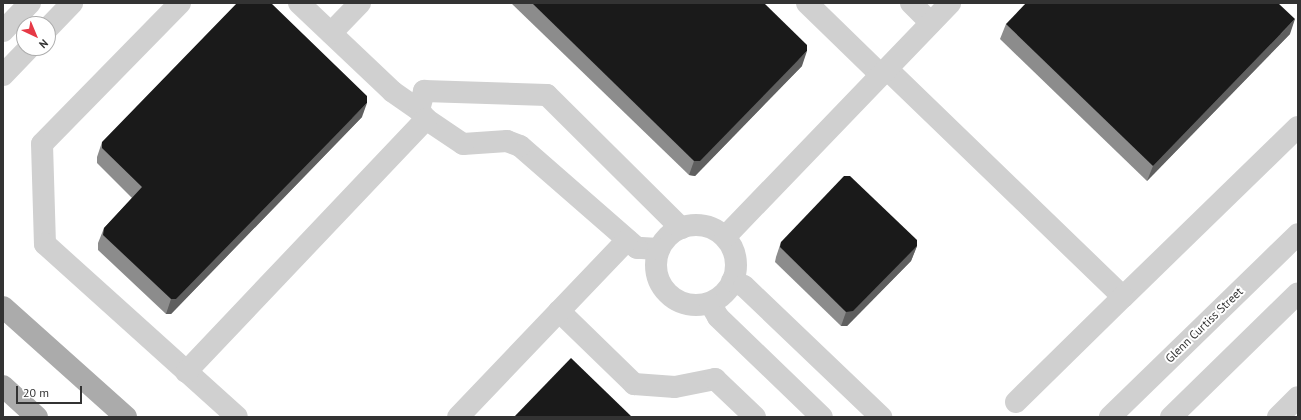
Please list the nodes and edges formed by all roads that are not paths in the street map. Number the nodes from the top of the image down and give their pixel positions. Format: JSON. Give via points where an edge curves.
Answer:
{"nodes":[{"id":1,"x":30,"y":3,"type":"edge"},
{"id":2,"x":72,"y":3,"type":"edge"},
{"id":3,"x":180,"y":3,"type":"edge"},
{"id":4,"x":299,"y":3,"type":"edge"},
{"id":5,"x":360,"y":3,"type":"edge"},
{"id":6,"x":807,"y":3,"type":"edge"},
{"id":7,"x":911,"y":3,"type":"edge"},
{"id":8,"x":950,"y":3,"type":"edge"},
{"id":9,"x":56,"y":20,"type":"edge"},
{"id":10,"x":931,"y":23,"type":"junction"},
{"id":11,"x":3,"y":31,"type":"edge"},
{"id":12,"x":331,"y":33,"type":"junction"},
{"id":13,"x":21,"y":56,"type":"edge"},
{"id":14,"x":884,"y":72,"type":"junction"},
{"id":15,"x":3,"y":75,"type":"edge"},
{"id":16,"x":423,"y":114,"type":"junction"},
{"id":17,"x":1298,"y":127,"type":"edge"},
{"id":18,"x":681,"y":228,"type":"junction"},
{"id":19,"x":1298,"y":234,"type":"edge"},
{"id":20,"x":725,"y":238,"type":"junction"},
{"id":21,"x":628,"y":240,"type":"junction"},
{"id":22,"x":659,"y":249,"type":"junction"},
{"id":23,"x":732,"y":282,"type":"junction"},
{"id":24,"x":1298,"y":292,"type":"edge"},
{"id":25,"x":1123,"y":297,"type":"junction"},
{"id":26,"x":710,"y":303,"type":"junction"},
{"id":27,"x":3,"y":307,"type":"edge"},
{"id":28,"x":560,"y":311,"type":"junction"},
{"id":29,"x":186,"y":372,"type":"junction"},
{"id":30,"x":3,"y":386,"type":"edge"},
{"id":31,"x":1298,"y":397,"type":"edge"},
{"id":32,"x":1016,"y":402,"type":"dead end"},
{"id":33,"x":37,"y":417,"type":"edge"},
{"id":34,"x":126,"y":417,"type":"edge"},
{"id":35,"x":237,"y":417,"type":"edge"},
{"id":36,"x":458,"y":417,"type":"edge"},
{"id":37,"x":755,"y":417,"type":"edge"},
{"id":38,"x":822,"y":417,"type":"edge"},
{"id":39,"x":881,"y":417,"type":"edge"},
{"id":40,"x":1110,"y":417,"type":"edge"},
{"id":41,"x":1171,"y":417,"type":"edge"},
{"id":42,"x":1278,"y":417,"type":"edge"}],
"edges":[{"from":1,"to":11,"type":"street"},
{"from":2,"to":9,"type":"street"},
{"from":3,"to":29,"type":"street","via":[[42,144],[45,244]]},
{"from":4,"to":12,"type":"street"},
{"from":5,"to":12,"type":"street"},
{"from":6,"to":14,"type":"street"},
{"from":7,"to":10,"type":"street"},
{"from":8,"to":10,"type":"street"},
{"from":10,"to":14,"type":"street"},
{"from":12,"to":16,"type":"street","via":[[393,92]]},
{"from":13,"to":15,"type":"street"},
{"from":14,"to":20,"type":"street"},
{"from":14,"to":25,"type":"street"},
{"from":16,"to":18,"type":"street","via":[[424,91],[548,95]]},
{"from":16,"to":21,"type":"street","via":[[463,144],[507,141],[520,146]]},
{"from":16,"to":29,"type":"street"},
{"from":17,"to":25,"type":"street"},
{"from":18,"to":20,"type":"street","via":[[696,225],[712,229]]},
{"from":18,"to":22,"type":"street","via":[[668,236]]},
{"from":19,"to":40,"type":"street","name":"Glenn Curtiss Street"},
{"from":20,"to":23,"type":"street","via":[[733,251],[736,266]]},
{"from":21,"to":22,"type":"street","via":[[637,248]]},
{"from":21,"to":28,"type":"street"},
{"from":22,"to":26,"type":"street","via":[[657,272],[667,293],[680,302],[695,306]]},
{"from":23,"to":26,"type":"street","via":[[723,294]]},
{"from":23,"to":39,"type":"street","via":[[744,286]]},
{"from":24,"to":41,"type":"street"},
{"from":25,"to":32,"type":"street"},
{"from":26,"to":38,"type":"street","via":[[718,317]]},
{"from":27,"to":34,"type":"main road"},
{"from":28,"to":36,"type":"street"},
{"from":28,"to":37,"type":"street","via":[[634,384],[675,387],[715,379]]},
{"from":29,"to":35,"type":"street"},
{"from":30,"to":33,"type":"main road"},
{"from":31,"to":42,"type":"street"}]}
